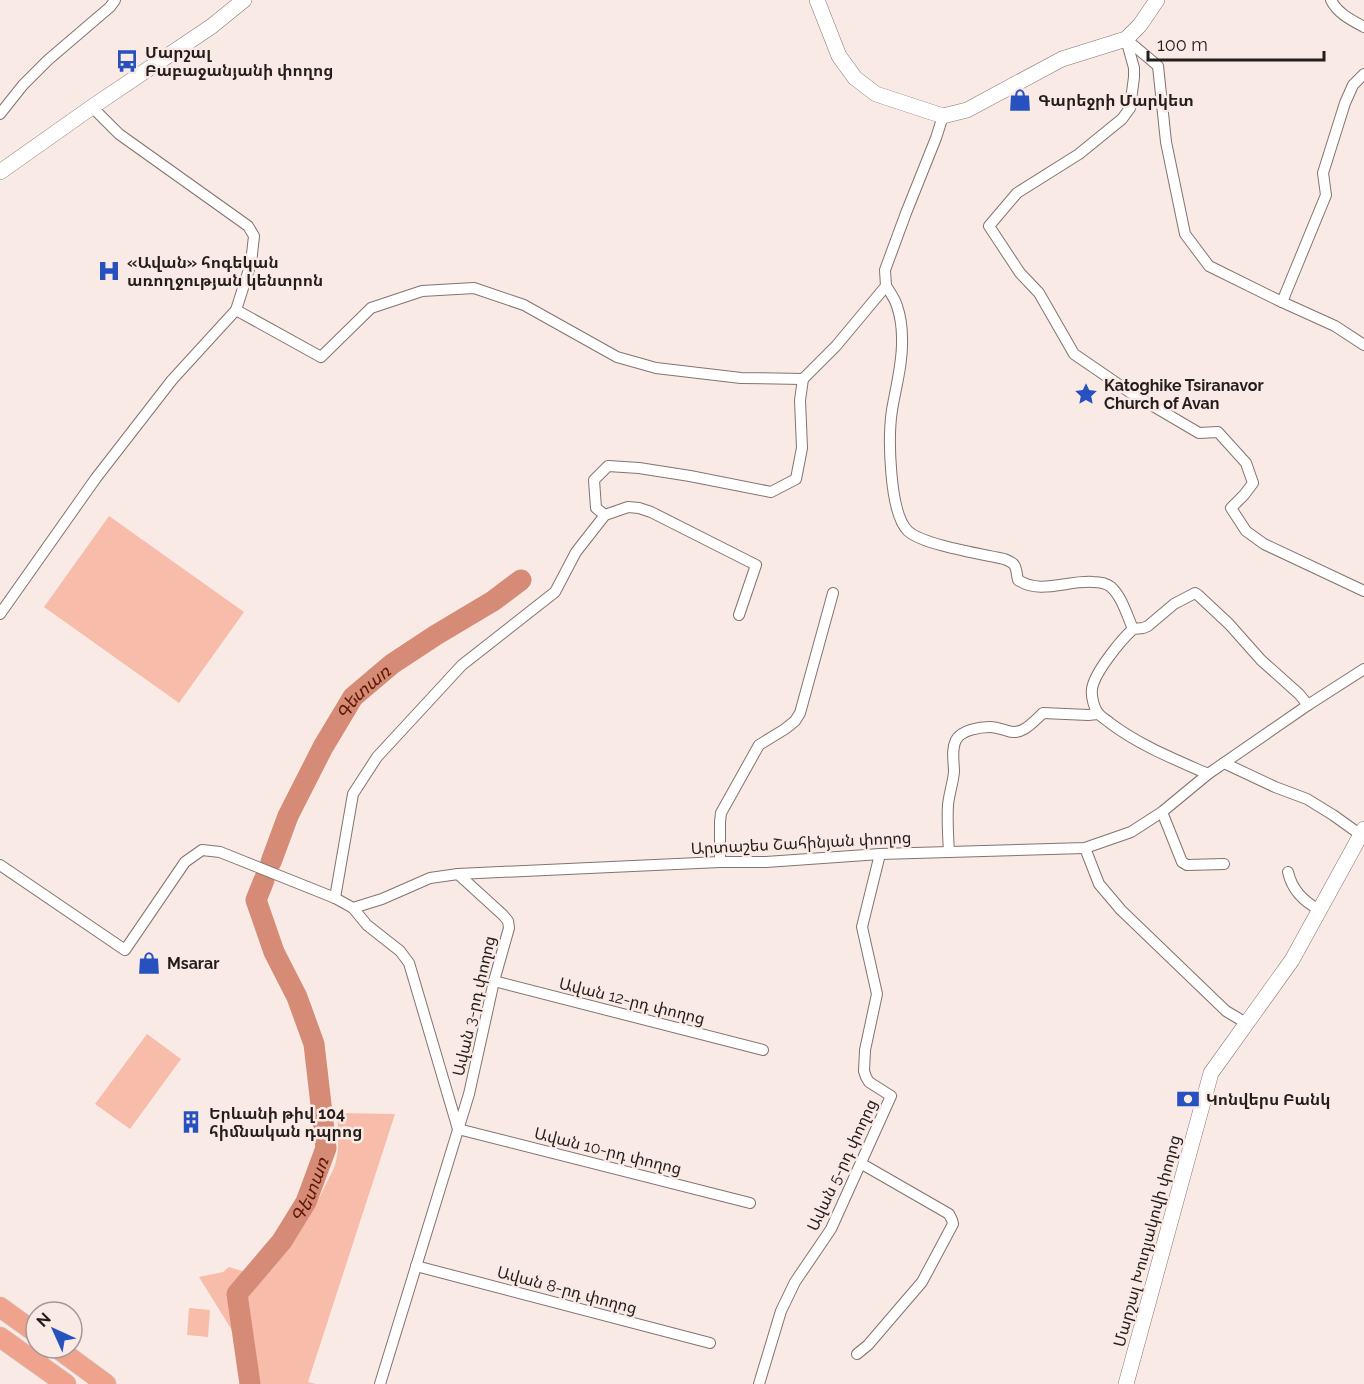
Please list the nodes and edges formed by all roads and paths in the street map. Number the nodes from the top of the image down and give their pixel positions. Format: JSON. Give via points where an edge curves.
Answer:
{"nodes":[{"id":1,"x":115,"y":0,"type":"edge"},
{"id":2,"x":244,"y":0,"type":"edge"},
{"id":3,"x":817,"y":0,"type":"edge"},
{"id":4,"x":1157,"y":0,"type":"edge"},
{"id":5,"x":1330,"y":0,"type":"edge"},
{"id":6,"x":1364,"y":27,"type":"edge"},
{"id":7,"x":1126,"y":39,"type":"junction"},
{"id":8,"x":1364,"y":74,"type":"edge"},
{"id":9,"x":92,"y":107,"type":"junction"},
{"id":10,"x":0,"y":114,"type":"edge"},
{"id":11,"x":943,"y":116,"type":"junction"},
{"id":12,"x":0,"y":172,"type":"edge"},
{"id":13,"x":886,"y":286,"type":"junction"},
{"id":14,"x":1282,"y":302,"type":"junction"},
{"id":15,"x":236,"y":310,"type":"junction"},
{"id":16,"x":1364,"y":345,"type":"edge"},
{"id":17,"x":803,"y":379,"type":"junction"},
{"id":18,"x":605,"y":515,"type":"junction"},
{"id":19,"x":1364,"y":591,"type":"edge"},
{"id":20,"x":833,"y":593,"type":"dead end"},
{"id":21,"x":0,"y":614,"type":"edge"},
{"id":22,"x":739,"y":615,"type":"dead end"},
{"id":23,"x":1133,"y":629,"type":"junction"},
{"id":24,"x":1364,"y":669,"type":"edge"},
{"id":25,"x":1308,"y":705,"type":"junction"},
{"id":26,"x":1098,"y":714,"type":"junction"},
{"id":27,"x":1224,"y":763,"type":"junction"},
{"id":28,"x":1208,"y":774,"type":"junction"},
{"id":29,"x":1162,"y":812,"type":"junction"},
{"id":30,"x":1363,"y":831,"type":"edge"},
{"id":31,"x":1085,"y":848,"type":"junction"},
{"id":32,"x":949,"y":852,"type":"junction"},
{"id":33,"x":880,"y":854,"type":"junction"},
{"id":34,"x":720,"y":862,"type":"junction"},
{"id":35,"x":1224,"y":864,"type":"dead end"},
{"id":36,"x":0,"y":865,"type":"edge"},
{"id":37,"x":1288,"y":872,"type":"dead end"},
{"id":38,"x":458,"y":874,"type":"junction"},
{"id":39,"x":335,"y":898,"type":"junction"},
{"id":40,"x":1314,"y":907,"type":"junction"},
{"id":41,"x":354,"y":908,"type":"junction"},
{"id":42,"x":495,"y":981,"type":"junction"},
{"id":43,"x":1246,"y":1023,"type":"junction"},
{"id":44,"x":763,"y":1050,"type":"dead end"},
{"id":45,"x":458,"y":1129,"type":"junction"},
{"id":46,"x":862,"y":1164,"type":"junction"},
{"id":47,"x":750,"y":1203,"type":"dead end"},
{"id":48,"x":416,"y":1266,"type":"junction"},
{"id":49,"x":0,"y":1307,"type":"edge"},
{"id":50,"x":24,"y":1324,"type":"edge"},
{"id":51,"x":0,"y":1337,"type":"edge"},
{"id":52,"x":710,"y":1342,"type":"dead end"},
{"id":53,"x":857,"y":1354,"type":"dead end"},
{"id":54,"x":74,"y":1360,"type":"edge"},
{"id":55,"x":77,"y":1362,"type":"junction"},
{"id":56,"x":63,"y":1383,"type":"edge"},
{"id":57,"x":106,"y":1384,"type":"edge"},
{"id":58,"x":380,"y":1384,"type":"edge"},
{"id":59,"x":759,"y":1384,"type":"edge"},
{"id":60,"x":1126,"y":1384,"type":"edge"}],
"edges":[{"from":1,"to":10,"type":"street","via":[[48,60]]},
{"from":2,"to":9,"type":"street"},
{"from":3,"to":11,"type":"street","via":[[839,56],[855,78],[876,94]]},
{"from":4,"to":7,"type":"street"},
{"from":5,"to":6,"type":"street","via":[[1340,12]]},
{"from":7,"to":11,"type":"street","via":[[1062,58],[967,110]]},
{"from":7,"to":14,"type":"street","via":[[1158,66],[1167,150],[1185,234],[1209,266]]},
{"from":7,"to":19,"type":"street","via":[[1134,77],[1126,114],[1079,154],[1017,193],[989,226],[1020,273],[1039,293],[1074,354],[1198,433],[1218,432],[1246,463],[1252,483],[1232,508],[1246,531],[1264,544]]},
{"from":8,"to":14,"type":"street","via":[[1353,85],[1345,103],[1323,173],[1326,195]]},
{"from":9,"to":12,"type":"street"},
{"from":9,"to":15,"type":"street","via":[[119,134],[248,226],[254,236],[251,263]]},
{"from":11,"to":13,"type":"street","via":[[885,270]]},
{"from":13,"to":17,"type":"street"},
{"from":13,"to":23,"type":"street","via":[[897,305],[903,337],[890,434],[892,486],[904,526],[909,532],[945,546],[1011,561],[1018,580],[1030,585],[1050,587],[1081,581],[1110,586],[1122,602]]},
{"from":14,"to":16,"type":"street","via":[[1335,326]]},
{"from":15,"to":17,"type":"street","via":[[321,357],[371,308],[422,291],[474,288],[524,304],[617,357],[656,368],[741,378]]},
{"from":15,"to":21,"type":"street","via":[[172,380]]},
{"from":17,"to":18,"type":"street","via":[[802,448],[796,479],[771,492],[608,466],[594,480],[596,508]]},
{"from":18,"to":22,"type":"street","via":[[628,507],[639,508],[756,565]]},
{"from":18,"to":39,"type":"street","via":[[576,552],[555,592],[462,665],[377,757],[353,794]]},
{"from":20,"to":34,"type":"street","via":[[800,713],[785,729],[759,745],[721,813]]},
{"from":23,"to":25,"type":"street","via":[[1148,626],[1195,593]]},
{"from":23,"to":26,"type":"street","via":[[1094,681],[1091,690]]},
{"from":24,"to":25,"type":"street","name":"Արտաշես Շահինյան փողոց"},
{"from":25,"to":27,"type":"street","name":"Արտաշես Շահինյան փողոց"},
{"from":26,"to":28,"type":"street","via":[[1148,747]]},
{"from":26,"to":32,"type":"street","via":[[1042,713],[1017,733],[992,727],[959,735],[953,747]]},
{"from":27,"to":28,"type":"street","name":"Արտաշես Շահինյան փողոց"},
{"from":27,"to":30,"type":"street","via":[[1307,799],[1354,830]]},
{"from":28,"to":29,"type":"street","name":"Արտաշես Շահինյան փողոց"},
{"from":29,"to":31,"type":"street","name":"Արտաշես Շահինյան փողոց","via":[[1131,832]]},
{"from":29,"to":35,"type":"street","via":[[1182,862]]},
{"from":30,"to":40,"type":"street","name":"Մարշալ Խուդյակովի փողոց"},
{"from":31,"to":32,"type":"street","name":"Արտաշես Շահինյան փողոց"},
{"from":31,"to":43,"type":"street","via":[[1100,884],[1121,910],[1226,1011]]},
{"from":32,"to":33,"type":"street","name":"Արտաշես Շահինյան փողոց"},
{"from":33,"to":34,"type":"street","name":"Արտաշես Շահինյան փողոց"},
{"from":33,"to":46,"type":"street","name":"Ավան 5-րդ փողոց","via":[[862,927],[878,994],[864,1071],[869,1082],[891,1096]]},
{"from":34,"to":38,"type":"street","name":"Արտաշես Շահինյան փողոց"},
{"from":36,"to":39,"type":"street","via":[[125,950],[185,862],[202,850],[220,852]]},
{"from":37,"to":40,"type":"street","via":[[1294,888]]},
{"from":38,"to":41,"type":"street","name":"Արտաշես Շահինյան փողոց","via":[[430,879]]},
{"from":38,"to":42,"type":"street","name":"Ավան 3-րդ փողոց","via":[[508,921]]},
{"from":39,"to":41,"type":"street"},
{"from":40,"to":43,"type":"street","name":"Մարշալ Խուդյակովի փողոց","via":[[1292,960]]},
{"from":41,"to":45,"type":"street","name":"Ավան 3-րդ փողոց","via":[[367,925],[410,963]]},
{"from":42,"to":44,"type":"street","name":"Ավան 12-րդ փողոց"},
{"from":42,"to":45,"type":"street","name":"Ավան 3-րդ փողոց"},
{"from":43,"to":60,"type":"street","name":"Մարշալ Խուդյակովի փողոց","via":[[1211,1073]]},
{"from":45,"to":47,"type":"street","name":"Ավան 10-րդ փողոց"},
{"from":45,"to":48,"type":"street","name":"Ավան 3-րդ փողոց"},
{"from":46,"to":53,"type":"street","via":[[948,1214],[953,1224],[922,1282]]},
{"from":46,"to":59,"type":"street","name":"Ավան 5-րդ փողոց","via":[[831,1229],[795,1282],[781,1311]]},
{"from":48,"to":52,"type":"street","name":"Ավան 8-րդ փողոց"},
{"from":48,"to":58,"type":"street","name":"Ավան 3-րդ փողոց"},
{"from":49,"to":50,"type":"highway"},
{"from":51,"to":56,"type":"highway"},
{"from":54,"to":55,"type":"highway"},
{"from":55,"to":56,"type":"street"},
{"from":55,"to":57,"type":"highway"}]}
